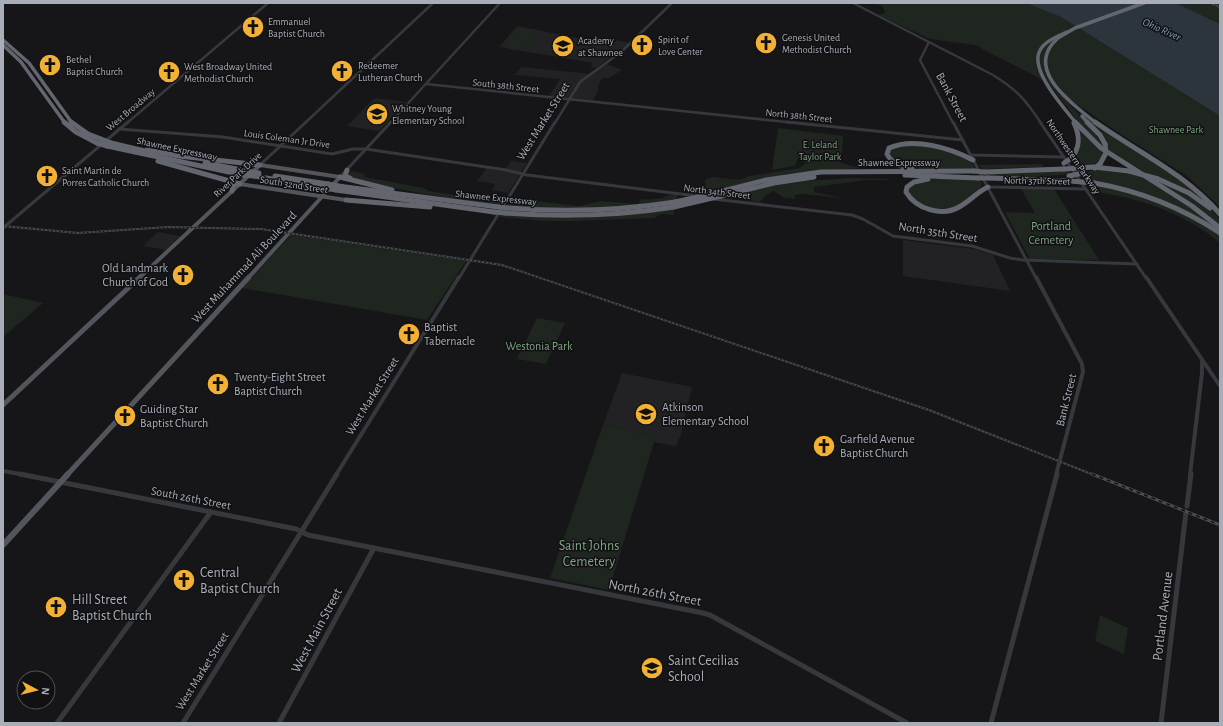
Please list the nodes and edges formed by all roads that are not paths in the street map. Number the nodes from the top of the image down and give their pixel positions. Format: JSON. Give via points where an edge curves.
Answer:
{"nodes":[{"id":1,"x":268,"y":3,"type":"edge"},
{"id":2,"x":433,"y":3,"type":"edge"},
{"id":3,"x":500,"y":3,"type":"edge"},
{"id":4,"x":672,"y":3,"type":"edge"},
{"id":5,"x":853,"y":3,"type":"edge"},
{"id":6,"x":1144,"y":3,"type":"edge"},
{"id":7,"x":4,"y":40,"type":"edge"},
{"id":8,"x":929,"y":42,"type":"junction"},
{"id":9,"x":6,"y":46,"type":"edge"},
{"id":10,"x":1044,"y":79,"type":"junction"},
{"id":11,"x":39,"y":82,"type":"junction"},
{"id":12,"x":426,"y":84,"type":"junction"},
{"id":13,"x":570,"y":99,"type":"junction"},
{"id":14,"x":1067,"y":100,"type":"junction"},
{"id":15,"x":633,"y":106,"type":"joint"},
{"id":16,"x":1068,"y":113,"type":"junction"},
{"id":17,"x":119,"y":129,"type":"junction"},
{"id":18,"x":963,"y":140,"type":"junction"},
{"id":19,"x":99,"y":141,"type":"junction"},
{"id":20,"x":109,"y":144,"type":"junction"},
{"id":21,"x":280,"y":146,"type":"junction"},
{"id":22,"x":128,"y":147,"type":"junction"},
{"id":23,"x":366,"y":149,"type":"junction"},
{"id":24,"x":122,"y":150,"type":"junction"},
{"id":25,"x":972,"y":157,"type":"junction"},
{"id":26,"x":1064,"y":157,"type":"junction"},
{"id":27,"x":260,"y":165,"type":"junction"},
{"id":28,"x":347,"y":170,"type":"junction"},
{"id":29,"x":929,"y":171,"type":"junction"},
{"id":30,"x":1034,"y":171,"type":"junction"},
{"id":31,"x":246,"y":174,"type":"junction"},
{"id":32,"x":523,"y":174,"type":"junction"},
{"id":33,"x":329,"y":176,"type":"junction"},
{"id":34,"x":340,"y":177,"type":"junction"},
{"id":35,"x":955,"y":178,"type":"junction"},
{"id":36,"x":1070,"y":178,"type":"junction"},
{"id":37,"x":986,"y":179,"type":"junction"},
{"id":38,"x":286,"y":180,"type":"junction"},
{"id":39,"x":353,"y":180,"type":"junction"},
{"id":40,"x":231,"y":182,"type":"junction"},
{"id":41,"x":240,"y":184,"type":"junction"},
{"id":42,"x":253,"y":186,"type":"junction"},
{"id":43,"x":327,"y":186,"type":"junction"},
{"id":44,"x":336,"y":187,"type":"junction"},
{"id":45,"x":988,"y":187,"type":"junction"},
{"id":46,"x":1086,"y":189,"type":"junction"},
{"id":47,"x":232,"y":191,"type":"junction"},
{"id":48,"x":981,"y":191,"type":"junction"},
{"id":49,"x":322,"y":197,"type":"junction"},
{"id":50,"x":346,"y":200,"type":"joint"},
{"id":51,"x":457,"y":202,"type":"junction"},
{"id":52,"x":674,"y":205,"type":"junction"},
{"id":53,"x":507,"y":211,"type":"junction"},
{"id":54,"x":494,"y":212,"type":"junction"},
{"id":55,"x":1220,"y":214,"type":"edge"},
{"id":56,"x":859,"y":217,"type":"joint"},
{"id":57,"x":1220,"y":217,"type":"edge"},
{"id":58,"x":1220,"y":227,"type":"edge"},
{"id":59,"x":3,"y":228,"type":"edge"},
{"id":60,"x":1220,"y":233,"type":"edge"},
{"id":61,"x":1028,"y":261,"type":"junction"},
{"id":62,"x":1137,"y":264,"type":"junction"},
{"id":63,"x":1202,"y":359,"type":"junction"},
{"id":64,"x":1220,"y":386,"type":"edge"},
{"id":65,"x":3,"y":405,"type":"edge"},
{"id":66,"x":3,"y":471,"type":"edge"},
{"id":67,"x":60,"y":482,"type":"junction"},
{"id":68,"x":1187,"y":506,"type":"dead end"},
{"id":69,"x":211,"y":512,"type":"junction"},
{"id":70,"x":1186,"y":512,"type":"dead end"},
{"id":71,"x":301,"y":532,"type":"junction"},
{"id":72,"x":3,"y":545,"type":"edge"},
{"id":73,"x":374,"y":548,"type":"junction"},
{"id":74,"x":57,"y":723,"type":"edge"},
{"id":75,"x":183,"y":723,"type":"edge"},
{"id":76,"x":280,"y":723,"type":"edge"},
{"id":77,"x":907,"y":723,"type":"edge"},
{"id":78,"x":991,"y":723,"type":"edge"},
{"id":79,"x":1161,"y":723,"type":"edge"}],
"edges":[{"from":1,"to":17,"type":"street","name":"West Broadway"},
{"from":2,"to":21,"type":"street","name":"River Park Drive"},
{"from":3,"to":12,"type":"street","name":"West Muhammad Ali Boulevard"},
{"from":4,"to":13,"type":"street","name":"West Market Street","via":[[629,45],[585,77]]},
{"from":5,"to":8,"type":"street","name":"Northwestern Parkway"},
{"from":6,"to":10,"type":"highway","bridge":true,"via":[[1070,30],[1049,41],[1038,57]]},
{"from":6,"to":14,"type":"highway","bridge":true,"via":[[1075,28],[1048,47],[1044,58],[1047,72],[1055,87]]},
{"from":7,"to":9,"type":"highway","name":"Shawnee Expressway"},
{"from":8,"to":18,"type":"street","name":"Bank Street","via":[[920,60]]},
{"from":8,"to":26,"type":"street","name":"Northwestern Parkway","via":[[1018,91]]},
{"from":9,"to":11,"type":"highway","name":"Shawnee Expressway"},
{"from":9,"to":11,"type":"highway","name":"Shawnee Expressway","via":[[25,58],[38,76]]},
{"from":10,"to":16,"type":"highway"},
{"from":10,"to":58,"type":"highway","via":[[1073,117],[1098,143],[1125,163],[1187,201]]},
{"from":11,"to":19,"type":"highway","name":"Shawnee Expressway","via":[[66,117],[79,129]]},
{"from":11,"to":19,"type":"highway","name":"Shawnee Expressway","via":[[64,122],[74,131]]},
{"from":12,"to":13,"type":"street","name":"South 38th Street"},
{"from":12,"to":23,"type":"street","name":"West Muhammad Ali Boulevard"},
{"from":13,"to":15,"type":"street","name":"South 38th Street"},
{"from":13,"to":32,"type":"street","name":"West Market Street"},
{"from":14,"to":36,"type":"highway","bridge":true,"via":[[1099,133],[1105,144],[1106,153],[1095,168]]},
{"from":14,"to":55,"type":"highway","via":[[1182,178],[1205,197]]},
{"from":15,"to":18,"type":"street","name":"North 38th Street"},
{"from":16,"to":30,"type":"highway","bridge":true,"via":[[1077,130],[1078,150],[1064,163]]},
{"from":16,"to":58,"type":"highway","via":[[1101,147]]},
{"from":17,"to":21,"type":"street","name":"Louis Coleman Jr Drive","via":[[216,136]]},
{"from":17,"to":59,"type":"street","name":"West Broadway"},
{"from":18,"to":25,"type":"street","name":"Bank Street"},
{"from":19,"to":20,"type":"highway","name":"Shawnee Expressway","bridge":true},
{"from":20,"to":22,"type":"highway","name":"Shawnee Expressway"},
{"from":20,"to":24,"type":"highway","name":"Shawnee Expressway"},
{"from":21,"to":23,"type":"street","name":"Louis Coleman Jr Drive","via":[[332,154]]},
{"from":21,"to":27,"type":"street","name":"River Park Drive"},
{"from":22,"to":27,"type":"highway","via":[[179,156]]},
{"from":22,"to":31,"type":"highway","name":"Shawnee Expressway"},
{"from":23,"to":28,"type":"street","name":"West Muhammad Ali Boulevard"},
{"from":23,"to":32,"type":"street","name":"Louis Coleman Jr Drive"},
{"from":24,"to":31,"type":"highway","name":"Shawnee Expressway"},
{"from":24,"to":40,"type":"highway"},
{"from":25,"to":26,"type":"street"},
{"from":25,"to":29,"type":"highway","via":[[909,142],[895,144],[888,149],[888,155],[895,163],[910,169]]},
{"from":25,"to":37,"type":"street","name":"Bank Street"},
{"from":26,"to":46,"type":"street","name":"Northwestern Parkway"},
{"from":27,"to":31,"type":"main road","name":"River Park Drive"},
{"from":27,"to":33,"type":"main road"},
{"from":28,"to":34,"type":"street","name":"West Muhammad Ali Boulevard"},
{"from":28,"to":39,"type":"highway","via":[[345,176]]},
{"from":29,"to":30,"type":"highway","name":"Shawnee Expressway","bridge":true},
{"from":29,"to":52,"type":"highway","name":"Shawnee Expressway","bridge":true,"via":[[836,171],[805,174],[766,180]]},
{"from":30,"to":57,"type":"highway","bridge":true,"via":[[1094,167],[1129,171],[1158,179],[1197,198]]},
{"from":31,"to":38,"type":"highway","name":"Shawnee Expressway","bridge":true},
{"from":31,"to":38,"type":"highway","name":"Shawnee Expressway","bridge":true,"via":[[259,173]]},
{"from":31,"to":41,"type":"main road","name":"River Park Drive"},
{"from":31,"to":42,"type":"main road","via":[[246,182]]},
{"from":32,"to":56,"type":"street","name":"North 34th Street"},
{"from":32,"to":71,"type":"street","name":"West Market Street"},
{"from":33,"to":34,"type":"main road"},
{"from":33,"to":44,"type":"main road","via":[[334,178]]},
{"from":34,"to":39,"type":"highway"},
{"from":34,"to":44,"type":"main road","name":"West Muhammad Ali Boulevard"},
{"from":35,"to":37,"type":"highway","name":"Shawnee Expressway","bridge":true},
{"from":35,"to":48,"type":"highway","via":[[915,182],[908,186],[906,193],[919,206],[942,211],[958,208]]},
{"from":35,"to":52,"type":"highway","name":"Shawnee Expressway","bridge":true,"via":[[862,175],[814,177],[766,184]]},
{"from":36,"to":37,"type":"highway","name":"Shawnee Expressway"},
{"from":36,"to":60,"type":"highway","bridge":true,"via":[[1126,190],[1163,202],[1193,216]]},
{"from":37,"to":45,"type":"street","name":"Bank Street"},
{"from":37,"to":48,"type":"highway"},
{"from":38,"to":43,"type":"highway","name":"Shawnee Expressway"},
{"from":38,"to":43,"type":"highway","name":"Shawnee Expressway"},
{"from":39,"to":51,"type":"highway"},
{"from":40,"to":41,"type":"highway"},
{"from":40,"to":47,"type":"highway","via":[[234,184]]},
{"from":41,"to":42,"type":"main road","name":"South 32nd Street"},
{"from":41,"to":47,"type":"main road","name":"River Park Drive"},
{"from":42,"to":49,"type":"main road","name":"South 32nd Street"},
{"from":43,"to":44,"type":"highway","name":"Shawnee Expressway","bridge":true},
{"from":44,"to":49,"type":"main road","name":"West Muhammad Ali Boulevard"},
{"from":44,"to":51,"type":"highway","name":"Shawnee Expressway"},
{"from":44,"to":54,"type":"highway","name":"Shawnee Expressway"},
{"from":45,"to":46,"type":"street","name":"North 37th Street"},
{"from":45,"to":48,"type":"highway"},
{"from":45,"to":61,"type":"street","name":"Bank Street"},
{"from":46,"to":62,"type":"street","name":"Northwestern Parkway"},
{"from":47,"to":65,"type":"main road","name":"River Park Drive"},
{"from":49,"to":50,"type":"main road","name":"South 32nd Street"},
{"from":49,"to":67,"type":"main road","name":"West Muhammad Ali Boulevard"},
{"from":50,"to":54,"type":"highway"},
{"from":51,"to":53,"type":"highway","name":"Shawnee Expressway","bridge":true,"via":[[498,207]]},
{"from":52,"to":53,"type":"highway","name":"Shawnee Expressway","via":[[625,214],[586,216],[544,216]]},
{"from":53,"to":54,"type":"highway","name":"Shawnee Expressway","bridge":true},
{"from":56,"to":61,"type":"street","name":"North 35th Street","via":[[893,236],[972,246]]},
{"from":61,"to":62,"type":"street","name":"North 35th Street"},
{"from":61,"to":78,"type":"street","name":"Bank Street","via":[[1082,364],[1083,372]]},
{"from":62,"to":63,"type":"street","name":"Northwestern Parkway"},
{"from":63,"to":64,"type":"street","name":"Northwestern Parkway"},
{"from":63,"to":68,"type":"street"},
{"from":66,"to":67,"type":"street","name":"South 26th Street"},
{"from":67,"to":69,"type":"street","name":"South 26th Street"},
{"from":67,"to":72,"type":"main road","name":"West Muhammad Ali Boulevard"},
{"from":69,"to":71,"type":"street","name":"South 26th Street"},
{"from":69,"to":74,"type":"street"},
{"from":70,"to":79,"type":"street","name":"Portland Avenue"},
{"from":71,"to":73,"type":"street","name":"South 26th Street"},
{"from":71,"to":75,"type":"street","name":"West Market Street"},
{"from":73,"to":76,"type":"street","name":"West Main Street"},
{"from":73,"to":77,"type":"street","name":"North 26th Street","via":[[710,615]]}]}
